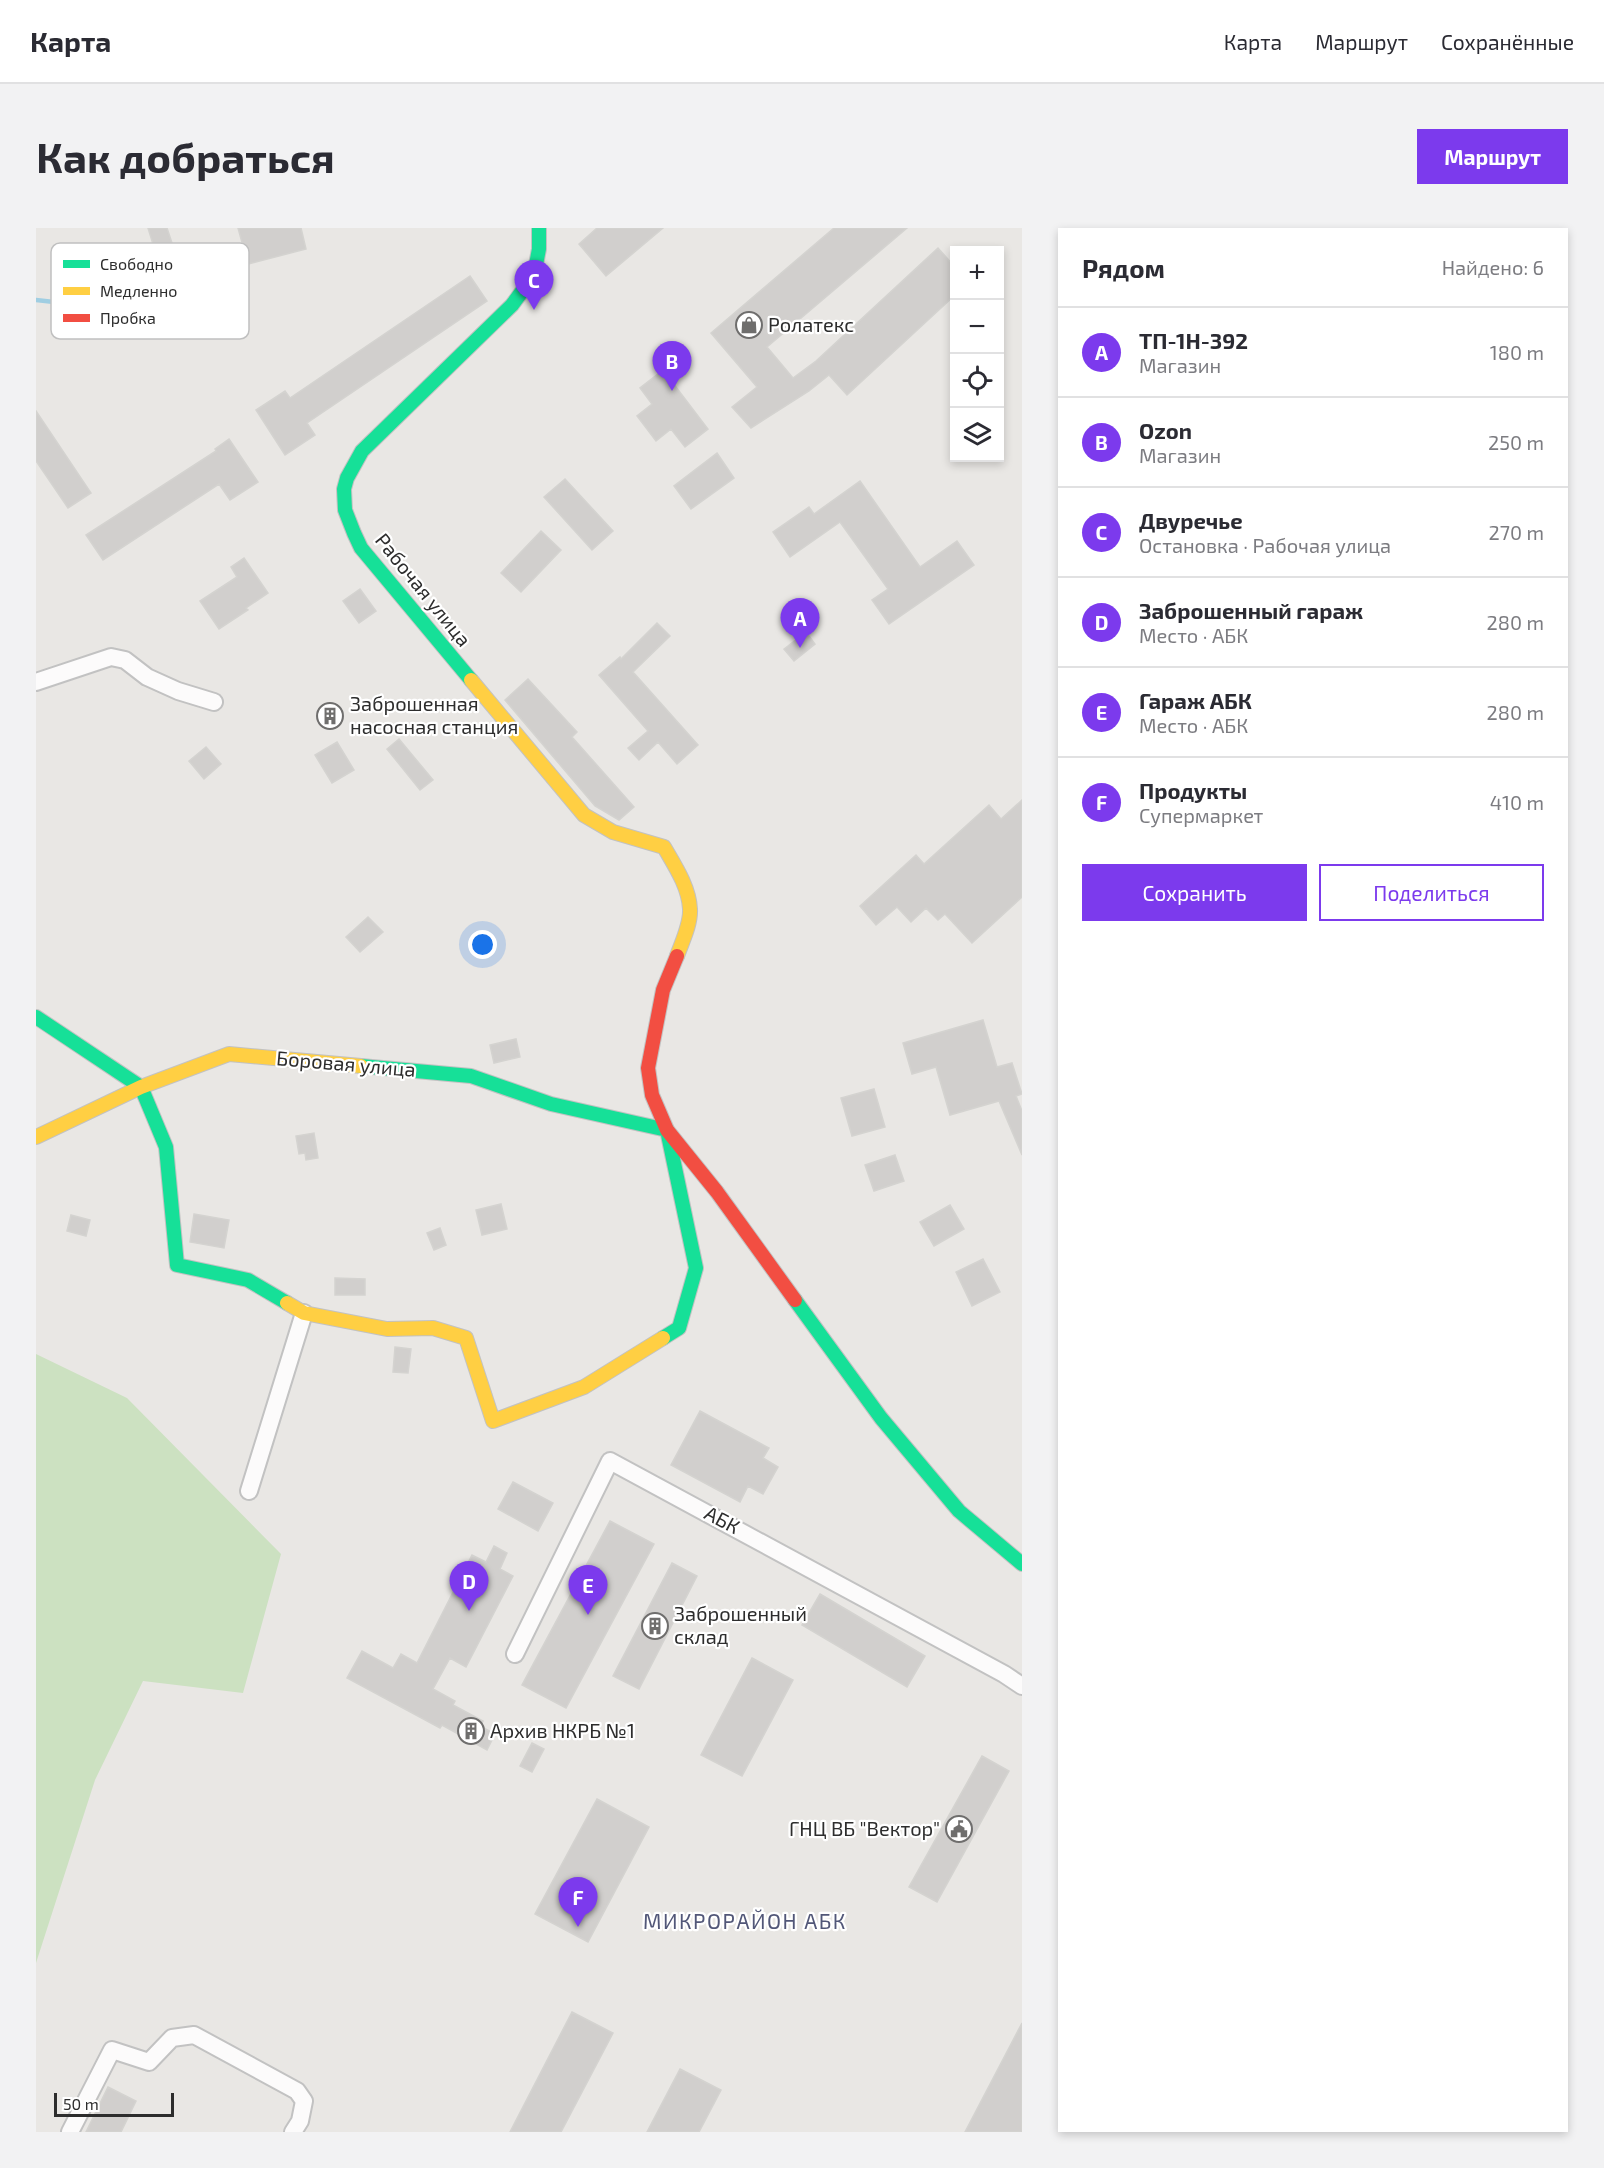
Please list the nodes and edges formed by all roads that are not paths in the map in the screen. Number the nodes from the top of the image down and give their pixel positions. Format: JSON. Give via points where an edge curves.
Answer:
{"nodes":[{"id":1,"x":539,"y":228,"type":"edge"},
{"id":2,"x":36,"y":682,"type":"edge"},
{"id":3,"x":214,"y":702,"type":"dead end"},
{"id":4,"x":36,"y":1017,"type":"edge"},
{"id":5,"x":141,"y":1087,"type":"junction"},
{"id":6,"x":667,"y":1130,"type":"junction"},
{"id":7,"x":36,"y":1137,"type":"edge"},
{"id":8,"x":304,"y":1312,"type":"junction"},
{"id":9,"x":249,"y":1491,"type":"dead end"},
{"id":10,"x":1022,"y":1564,"type":"edge"},
{"id":11,"x":514,"y":1654,"type":"dead end"},
{"id":12,"x":1022,"y":1686,"type":"edge"},
{"id":13,"x":70,"y":2132,"type":"edge"},
{"id":14,"x":293,"y":2132,"type":"edge"}],
"edges":[{"from":1,"to":6,"type":"street","name":"Рабочая улица","via":[[534,275],[512,305],[362,451],[345,480],[344,511],[361,548],[584,815],[613,832],[664,847],[682,879],[690,910],[663,990],[648,1068],[652,1095]]},
{"from":2,"to":3,"type":"street","via":[[111,657],[125,660],[147,677],[178,691]]},
{"from":4,"to":5,"type":"street"},
{"from":5,"to":6,"type":"street","name":"Боровая улица","via":[[229,1054],[471,1076],[551,1104]]},
{"from":5,"to":7,"type":"street","name":"Боровая улица"},
{"from":5,"to":8,"type":"street","via":[[166,1147],[177,1265],[248,1280]]},
{"from":6,"to":8,"type":"street","via":[[696,1268],[679,1328],[584,1387],[493,1421],[466,1338],[433,1328],[387,1329]]},
{"from":6,"to":10,"type":"street","via":[[717,1192],[881,1418],[959,1511]]},
{"from":8,"to":9,"type":"street"},
{"from":11,"to":12,"type":"street","name":"АБК","via":[[610,1461]]},
{"from":13,"to":14,"type":"street","via":[[112,2050],[149,2062],[172,2038],[194,2035],[297,2091],[304,2101]]}]}
